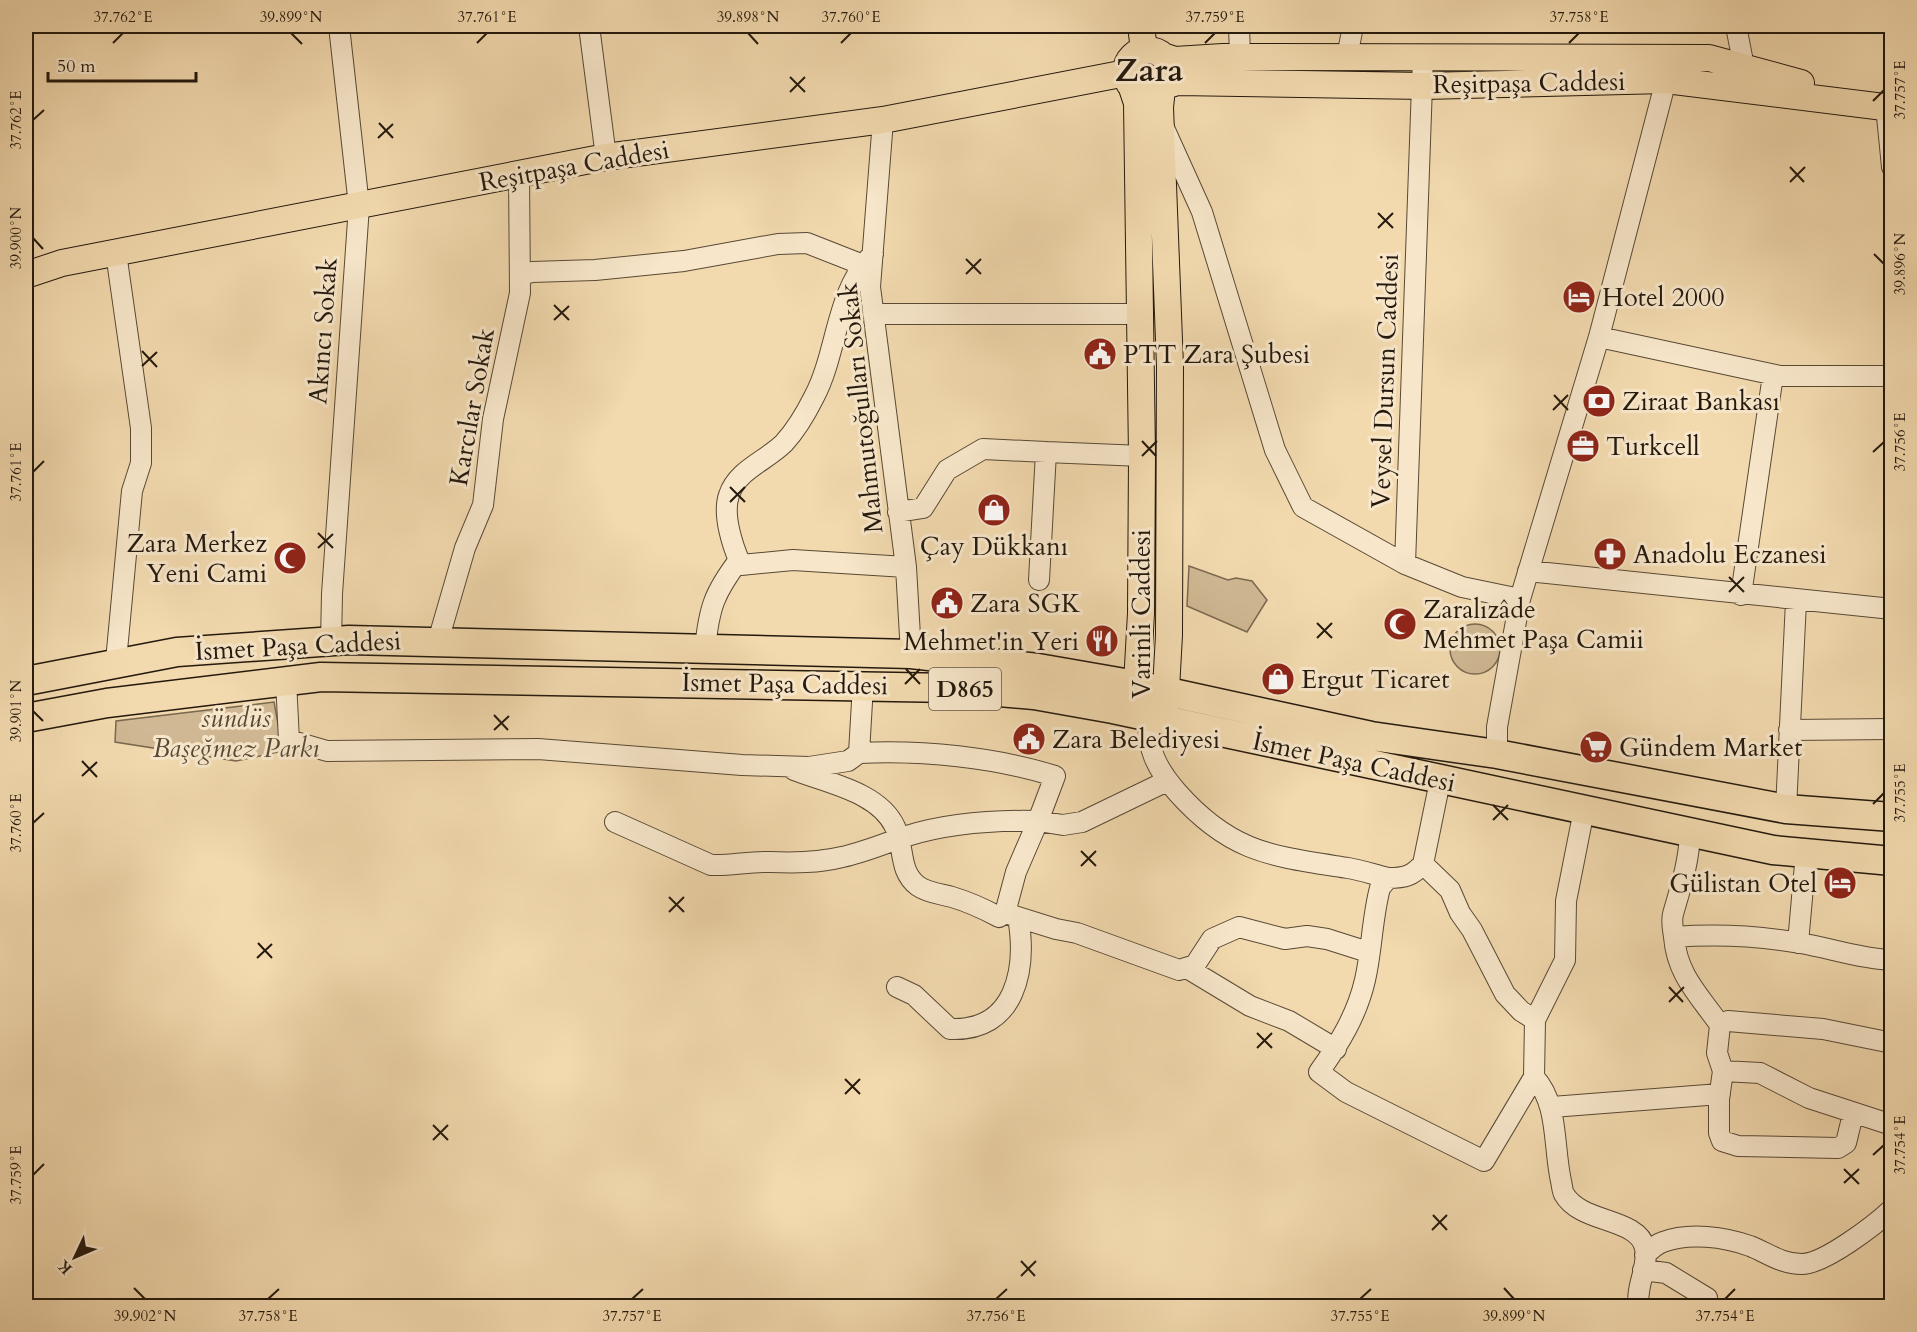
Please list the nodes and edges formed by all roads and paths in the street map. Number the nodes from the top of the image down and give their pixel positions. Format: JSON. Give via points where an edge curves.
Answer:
{"nodes":[{"id":1,"x":339,"y":26,"type":"edge"},
{"id":2,"x":589,"y":26,"type":"edge"},
{"id":3,"x":1239,"y":26,"type":"edge"},
{"id":4,"x":1353,"y":26,"type":"edge"},
{"id":5,"x":1736,"y":26,"type":"edge"},
{"id":6,"x":1149,"y":44,"type":"edge"},
{"id":7,"x":1240,"y":57,"type":"junction"},
{"id":8,"x":1347,"y":57,"type":"junction"},
{"id":9,"x":1423,"y":57,"type":"junction"},
{"id":10,"x":1744,"y":78,"type":"junction"},
{"id":11,"x":1129,"y":79,"type":"junction"},
{"id":12,"x":1666,"y":80,"type":"junction"},
{"id":13,"x":1424,"y":86,"type":"junction"},
{"id":14,"x":1163,"y":88,"type":"junction"},
{"id":15,"x":1888,"y":107,"type":"edge"},
{"id":16,"x":883,"y":120,"type":"junction"},
{"id":17,"x":1161,"y":122,"type":"junction"},
{"id":18,"x":606,"y":157,"type":"junction"},
{"id":19,"x":1892,"y":167,"type":"edge"},
{"id":20,"x":519,"y":174,"type":"junction"},
{"id":21,"x":359,"y":206,"type":"junction"},
{"id":22,"x":116,"y":253,"type":"junction"},
{"id":23,"x":868,"y":260,"type":"junction"},
{"id":24,"x":26,"y":275,"type":"edge"},
{"id":25,"x":520,"y":275,"type":"junction"},
{"id":26,"x":873,"y":314,"type":"junction"},
{"id":27,"x":1142,"y":314,"type":"junction"},
{"id":28,"x":1599,"y":337,"type":"junction"},
{"id":29,"x":1773,"y":375,"type":"junction"},
{"id":30,"x":1892,"y":376,"type":"edge"},
{"id":31,"x":1046,"y":452,"type":"junction"},
{"id":32,"x":1142,"y":456,"type":"junction"},
{"id":33,"x":898,"y":512,"type":"junction"},
{"id":34,"x":739,"y":560,"type":"junction"},
{"id":35,"x":1405,"y":564,"type":"junction"},
{"id":36,"x":906,"y":567,"type":"junction"},
{"id":37,"x":1527,"y":571,"type":"junction"},
{"id":38,"x":1039,"y":580,"type":"dead end"},
{"id":39,"x":1741,"y":595,"type":"junction"},
{"id":40,"x":1520,"y":599,"type":"junction"},
{"id":41,"x":1796,"y":601,"type":"junction"},
{"id":42,"x":1892,"y":609,"type":"edge"},
{"id":43,"x":438,"y":641,"type":"junction"},
{"id":44,"x":331,"y":642,"type":"junction"},
{"id":45,"x":705,"y":649,"type":"junction"},
{"id":46,"x":911,"y":654,"type":"junction"},
{"id":47,"x":116,"y":662,"type":"junction"},
{"id":48,"x":26,"y":681,"type":"edge"},
{"id":49,"x":286,"y":681,"type":"junction"},
{"id":50,"x":864,"y":685,"type":"junction"},
{"id":51,"x":1136,"y":685,"type":"junction"},
{"id":52,"x":1168,"y":691,"type":"junction"},
{"id":53,"x":26,"y":717,"type":"edge"},
{"id":54,"x":1149,"y":718,"type":"junction"},
{"id":55,"x":1892,"y":729,"type":"edge"},
{"id":56,"x":1789,"y":730,"type":"junction"},
{"id":57,"x":859,"y":753,"type":"junction"},
{"id":58,"x":1497,"y":754,"type":"junction"},
{"id":59,"x":783,"y":766,"type":"junction"},
{"id":60,"x":1167,"y":781,"type":"junction"},
{"id":61,"x":1440,"y":781,"type":"junction"},
{"id":62,"x":1786,"y":809,"type":"junction"},
{"id":63,"x":1584,"y":810,"type":"junction"},
{"id":64,"x":1892,"y":817,"type":"edge"},
{"id":65,"x":1038,"y":821,"type":"junction"},
{"id":66,"x":615,"y":822,"type":"dead end"},
{"id":67,"x":1690,"y":833,"type":"junction"},
{"id":68,"x":898,"y":840,"type":"junction"},
{"id":69,"x":1806,"y":853,"type":"junction"},
{"id":70,"x":1892,"y":861,"type":"edge"},
{"id":71,"x":1423,"y":864,"type":"junction"},
{"id":72,"x":1388,"y":878,"type":"junction"},
{"id":73,"x":1011,"y":915,"type":"junction"},
{"id":74,"x":1674,"y":937,"type":"junction"},
{"id":75,"x":1798,"y":943,"type":"junction"},
{"id":76,"x":1368,"y":952,"type":"junction"},
{"id":77,"x":1892,"y":960,"type":"edge"},
{"id":78,"x":1187,"y":968,"type":"junction"},
{"id":79,"x":897,"y":987,"type":"dead end"},
{"id":80,"x":1535,"y":1020,"type":"junction"},
{"id":81,"x":1720,"y":1025,"type":"junction"},
{"id":82,"x":1892,"y":1043,"type":"edge"},
{"id":83,"x":1336,"y":1049,"type":"junction"},
{"id":84,"x":1723,"y":1071,"type":"junction"},
{"id":85,"x":1534,"y":1077,"type":"junction"},
{"id":86,"x":1720,"y":1094,"type":"junction"},
{"id":87,"x":1552,"y":1107,"type":"junction"},
{"id":88,"x":1853,"y":1114,"type":"junction"},
{"id":89,"x":1892,"y":1125,"type":"edge"},
{"id":90,"x":1892,"y":1209,"type":"edge"},
{"id":91,"x":1644,"y":1262,"type":"junction"},
{"id":92,"x":1639,"y":1306,"type":"edge"},
{"id":93,"x":1706,"y":1306,"type":"edge"}],
"edges":[{"from":1,"to":21,"type":"street","name":"Akıncı Sokak"},
{"from":2,"to":18,"type":"street"},
{"from":3,"to":7,"type":"street"},
{"from":4,"to":8,"type":"street"},
{"from":5,"to":10,"type":"street"},
{"from":6,"to":7,"type":"main road","via":[[1175,60]]},
{"from":6,"to":11,"type":"main road","via":[[1133,56]]},
{"from":6,"to":14,"type":"main road","via":[[1168,61],[1170,74]]},
{"from":7,"to":8,"type":"main road"},
{"from":8,"to":9,"type":"main road"},
{"from":9,"to":10,"type":"main road","via":[[1709,58]]},
{"from":9,"to":13,"type":"street","name":"Veysel Dursun Caddesi"},
{"from":10,"to":12,"type":"main road","name":"Reşitpaşa Caddesi"},
{"from":10,"to":15,"type":"main road"},
{"from":11,"to":14,"type":"main road","via":[[1136,90],[1149,94]]},
{"from":11,"to":16,"type":"main road","name":"Reşitpaşa Caddesi"},
{"from":11,"to":27,"type":"main road","name":"Varinli Caddesi","via":[[1137,103]]},
{"from":12,"to":13,"type":"main road","name":"Reşitpaşa Caddesi"},
{"from":12,"to":28,"type":"street"},
{"from":13,"to":14,"type":"main road","name":"Reşitpaşa Caddesi","via":[[1177,82]]},
{"from":13,"to":35,"type":"street","name":"Veysel Dursun Caddesi"},
{"from":14,"to":17,"type":"main road","name":"Varinli Caddesi"},
{"from":15,"to":19,"type":"street"},
{"from":16,"to":18,"type":"main road","name":"Reşitpaşa Caddesi"},
{"from":16,"to":23,"type":"street","name":"Mahmutoğulları Sokak"},
{"from":17,"to":35,"type":"street","via":[[1202,212],[1275,450],[1303,507]]},
{"from":17,"to":52,"type":"main road","name":"Varinli Caddesi","via":[[1170,389]]},
{"from":18,"to":20,"type":"main road","name":"Reşitpaşa Caddesi"},
{"from":20,"to":21,"type":"main road","name":"Reşitpaşa Caddesi"},
{"from":20,"to":25,"type":"street","name":"Karcılar Sokak"},
{"from":21,"to":22,"type":"main road","name":"Reşitpaşa Caddesi"},
{"from":21,"to":44,"type":"street","name":"Akıncı Sokak"},
{"from":22,"to":24,"type":"main road","name":"Reşitpaşa Caddesi","via":[[62,263]]},
{"from":22,"to":47,"type":"street","via":[[141,428],[141,463],[132,491]]},
{"from":23,"to":25,"type":"street","via":[[807,243],[778,244],[684,261]]},
{"from":23,"to":26,"type":"street","name":"Mahmutoğulları Sokak"},
{"from":23,"to":34,"type":"street","via":[[843,306],[815,396],[785,442],[734,482],[727,498],[730,540]]},
{"from":25,"to":43,"type":"street","name":"Karcılar Sokak","via":[[520,293],[493,419],[483,506],[465,548]]},
{"from":26,"to":27,"type":"street"},
{"from":26,"to":33,"type":"street","name":"Mahmutoğulları Sokak"},
{"from":27,"to":32,"type":"main road","name":"Varinli Caddesi"},
{"from":28,"to":29,"type":"street"},
{"from":28,"to":37,"type":"street"},
{"from":29,"to":30,"type":"street"},
{"from":29,"to":39,"type":"street"},
{"from":31,"to":32,"type":"street"},
{"from":31,"to":33,"type":"street","via":[[983,449],[947,470],[923,508]]},
{"from":31,"to":38,"type":"street"},
{"from":32,"to":51,"type":"main road","name":"Varinli Caddesi","via":[[1141,613]]},
{"from":33,"to":36,"type":"street","name":"Mahmutoğulları Sokak"},
{"from":34,"to":36,"type":"street","via":[[741,565],[793,560]]},
{"from":34,"to":45,"type":"street","via":[[719,588],[709,611]]},
{"from":35,"to":40,"type":"street","via":[[1462,587]]},
{"from":36,"to":46,"type":"street","name":"Mahmutoğulları Sokak"},
{"from":37,"to":39,"type":"street"},
{"from":37,"to":40,"type":"street"},
{"from":39,"to":41,"type":"street"},
{"from":40,"to":58,"type":"street","via":[[1497,727]]},
{"from":41,"to":42,"type":"street"},
{"from":41,"to":56,"type":"street"},
{"from":43,"to":44,"type":"highway","name":"İsmet Paşa Caddesi","number":"D865"},
{"from":43,"to":45,"type":"highway","name":"İsmet Paşa Caddesi","number":"D865"},
{"from":44,"to":47,"type":"highway","name":"İsmet Paşa Caddesi","number":"D865","via":[[177,652]]},
{"from":45,"to":46,"type":"highway","name":"İsmet Paşa Caddesi","number":"D865"},
{"from":46,"to":51,"type":"highway","name":"İsmet Paşa Caddesi","number":"D865","via":[[1038,668]]},
{"from":47,"to":48,"type":"highway","name":"İsmet Paşa Caddesi","number":"D865"},
{"from":49,"to":50,"type":"highway","name":"İsmet Paşa Caddesi","number":"D865","via":[[414,677]]},
{"from":49,"to":53,"type":"highway","name":"İsmet Paşa Caddesi","number":"D865"},
{"from":49,"to":59,"type":"street","via":[[289,740],[327,750],[538,749]]},
{"from":50,"to":54,"type":"highway","name":"İsmet Paşa Caddesi","number":"D865","via":[[1034,696]]},
{"from":50,"to":57,"type":"street"},
{"from":51,"to":52,"type":"highway","name":"İsmet Paşa Caddesi","number":"D865"},
{"from":51,"to":54,"type":"main road","name":"Varinli Caddesi","via":[[1136,701]]},
{"from":52,"to":54,"type":"main road","name":"Varinli Caddesi","via":[[1165,707]]},
{"from":52,"to":58,"type":"highway","name":"İsmet Paşa Caddesi","number":"D865","via":[[1371,736]]},
{"from":54,"to":60,"type":"street","via":[[1154,761]]},
{"from":54,"to":61,"type":"highway","name":"İsmet Paşa Caddesi","number":"D865"},
{"from":55,"to":56,"type":"street"},
{"from":56,"to":62,"type":"street"},
{"from":57,"to":59,"type":"street","via":[[848,761]]},
{"from":57,"to":65,"type":"street","via":[[893,752],[998,762],[1055,776]]},
{"from":58,"to":62,"type":"highway","name":"İsmet Paşa Caddesi","number":"D865"},
{"from":59,"to":68,"type":"street","via":[[873,801],[889,817]]},
{"from":60,"to":65,"type":"street","via":[[1082,822],[1063,825]]},
{"from":60,"to":72,"type":"street","via":[[1202,819],[1250,849]]},
{"from":61,"to":63,"type":"highway","name":"İsmet Paşa Caddesi","number":"D865"},
{"from":61,"to":71,"type":"street"},
{"from":62,"to":64,"type":"highway","name":"İsmet Paşa Caddesi","number":"D865"},
{"from":63,"to":67,"type":"highway","name":"İsmet Paşa Caddesi","number":"D865"},
{"from":63,"to":80,"type":"street","via":[[1566,901],[1565,960]]},
{"from":65,"to":68,"type":"street","via":[[987,822]]},
{"from":65,"to":73,"type":"street","via":[[1016,872]]},
{"from":66,"to":68,"type":"street","via":[[711,865],[819,861]]},
{"from":67,"to":69,"type":"highway","name":"İsmet Paşa Caddesi","number":"D865"},
{"from":67,"to":74,"type":"street","via":[[1682,891],[1672,916]]},
{"from":68,"to":73,"type":"street","via":[[905,870],[918,886],[999,917]]},
{"from":69,"to":70,"type":"highway","name":"İsmet Paşa Caddesi","number":"D865"},
{"from":69,"to":75,"type":"street"},
{"from":71,"to":72,"type":"street","via":[[1414,874]]},
{"from":71,"to":80,"type":"street","via":[[1450,890],[1505,993]]},
{"from":72,"to":76,"type":"street","via":[[1380,888]]},
{"from":73,"to":78,"type":"street","via":[[1077,933],[1163,966]]},
{"from":73,"to":79,"type":"street","via":[[1021,936],[1016,987],[1001,1014],[965,1030],[950,1029],[914,995]]},
{"from":74,"to":75,"type":"street","via":[[1703,935]]},
{"from":74,"to":81,"type":"street","via":[[1683,976]]},
{"from":75,"to":77,"type":"street","via":[[1873,960]]},
{"from":76,"to":78,"type":"street","via":[[1327,939],[1285,939],[1239,927],[1212,939],[1195,965]]},
{"from":76,"to":83,"type":"street","via":[[1355,1012]]},
{"from":78,"to":83,"type":"street","via":[[1250,1006],[1289,1021]]},
{"from":80,"to":85,"type":"street"},
{"from":81,"to":82,"type":"street","via":[[1728,1021],[1822,1029]]},
{"from":81,"to":84,"type":"street","via":[[1718,1053]]},
{"from":83,"to":85,"type":"street","via":[[1319,1072],[1324,1077],[1346,1092],[1484,1161]]},
{"from":84,"to":86,"type":"street"},
{"from":84,"to":88,"type":"street","via":[[1771,1077],[1809,1098]]},
{"from":85,"to":87,"type":"street"},
{"from":86,"to":87,"type":"street"},
{"from":86,"to":88,"type":"street","via":[[1719,1133],[1722,1141],[1738,1146],[1839,1148],[1845,1143]]},
{"from":87,"to":91,"type":"street","via":[[1556,1162],[1563,1193],[1583,1212],[1634,1231],[1645,1247]]},
{"from":88,"to":89,"type":"street"},
{"from":90,"to":91,"type":"street","via":[[1834,1252],[1804,1264],[1781,1261],[1750,1246],[1696,1237],[1662,1242]]},
{"from":91,"to":92,"type":"street","via":[[1636,1295]]},
{"from":91,"to":93,"type":"street","via":[[1707,1298]]}]}
